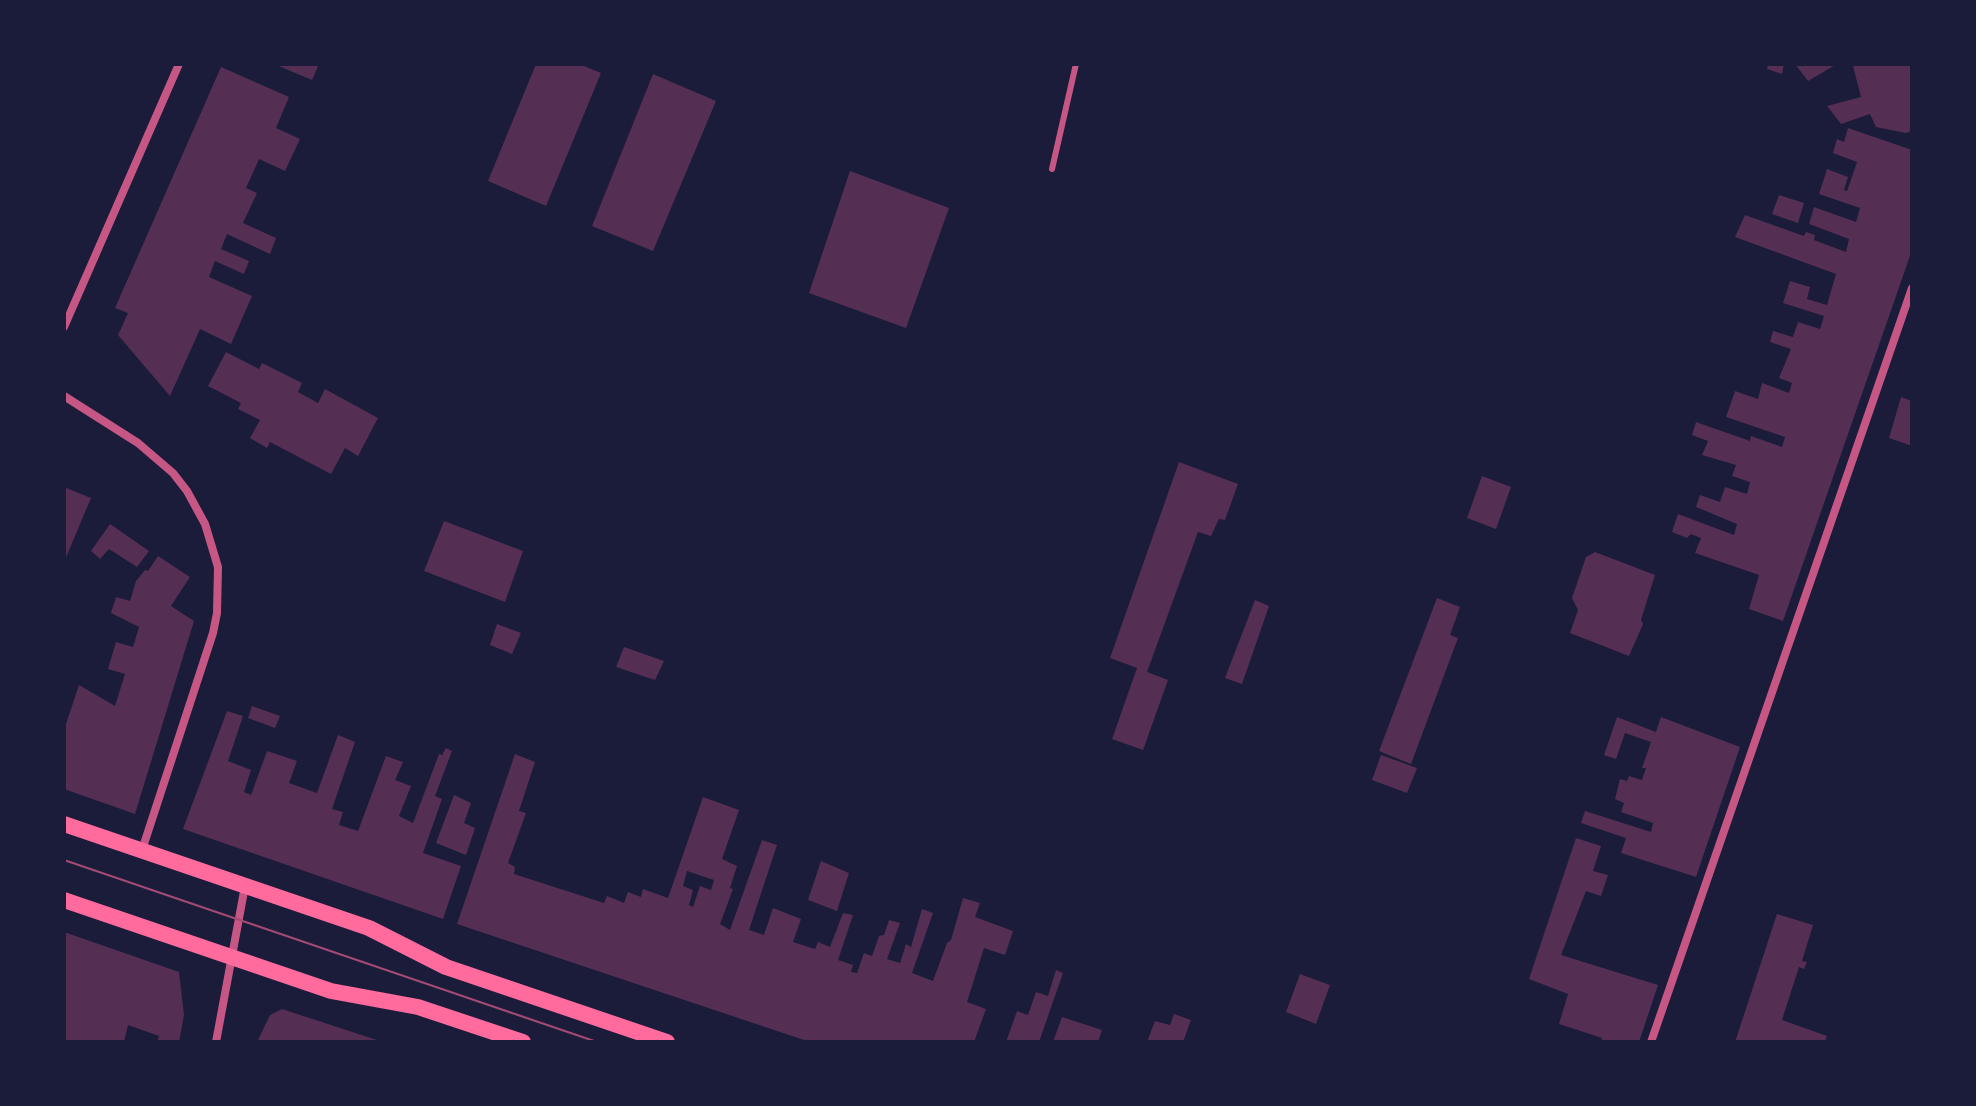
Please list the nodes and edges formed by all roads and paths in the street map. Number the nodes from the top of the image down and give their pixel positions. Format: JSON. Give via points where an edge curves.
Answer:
{"nodes":[{"id":1,"x":179,"y":64,"type":"edge"},
{"id":2,"x":1076,"y":64,"type":"edge"},
{"id":3,"x":1052,"y":169,"type":"dead end"},
{"id":4,"x":1912,"y":288,"type":"edge"},
{"id":5,"x":64,"y":327,"type":"edge"},
{"id":6,"x":64,"y":396,"type":"edge"},
{"id":7,"x":64,"y":824,"type":"edge"},
{"id":8,"x":142,"y":850,"type":"junction"},
{"id":9,"x":245,"y":886,"type":"junction"},
{"id":10,"x":64,"y":900,"type":"edge"},
{"id":11,"x":231,"y":959,"type":"junction"},
{"id":12,"x":216,"y":1042,"type":"edge"},
{"id":13,"x":523,"y":1042,"type":"edge"},
{"id":14,"x":667,"y":1042,"type":"edge"},
{"id":15,"x":1651,"y":1042,"type":"edge"}],
"edges":[{"from":1,"to":5,"type":"street"},
{"from":2,"to":3,"type":"lane"},
{"from":4,"to":15,"type":"street"},
{"from":6,"to":8,"type":"street","via":[[138,443],[173,473],[205,524],[218,567],[213,633]]},
{"from":7,"to":8,"type":"main road"},
{"from":8,"to":9,"type":"main road"},
{"from":9,"to":11,"type":"street"},
{"from":9,"to":14,"type":"main road","via":[[369,928],[446,967]]},
{"from":10,"to":11,"type":"main road"},
{"from":11,"to":12,"type":"street"},
{"from":11,"to":13,"type":"main road","via":[[331,991],[418,1007]]}]}
